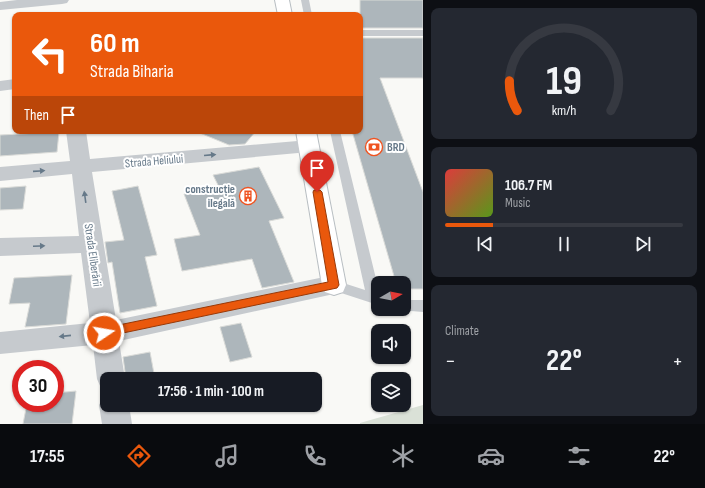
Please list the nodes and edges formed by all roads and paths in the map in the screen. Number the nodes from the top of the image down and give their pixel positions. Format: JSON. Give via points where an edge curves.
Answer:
{"nodes":[{"id":1,"x":62,"y":0,"type":"edge"},
{"id":2,"x":282,"y":0,"type":"edge"},
{"id":3,"x":305,"y":0,"type":"edge"},
{"id":4,"x":0,"y":6,"type":"edge"},
{"id":5,"x":284,"y":12,"type":"edge"},
{"id":6,"x":307,"y":12,"type":"edge"},
{"id":7,"x":363,"y":33,"type":"edge"},
{"id":8,"x":423,"y":33,"type":"edge"},
{"id":9,"x":12,"y":84,"type":"edge"},
{"id":10,"x":0,"y":86,"type":"edge"},
{"id":11,"x":76,"y":134,"type":"edge"},
{"id":12,"x":336,"y":134,"type":"edge"},
{"id":13,"x":307,"y":139,"type":"edge"},
{"id":14,"x":81,"y":168,"type":"junction"},
{"id":15,"x":0,"y":174,"type":"edge"},
{"id":16,"x":92,"y":244,"type":"junction"},
{"id":17,"x":0,"y":247,"type":"edge"},
{"id":18,"x":371,"y":279,"type":"edge"},
{"id":19,"x":334,"y":285,"type":"junction"},
{"id":20,"x":371,"y":298,"type":"edge"},
{"id":21,"x":411,"y":306,"type":"edge"},
{"id":22,"x":423,"y":306,"type":"edge"},
{"id":23,"x":104,"y":333,"type":"junction"},
{"id":24,"x":0,"y":343,"type":"edge"},
{"id":25,"x":110,"y":372,"type":"edge"},
{"id":26,"x":115,"y":412,"type":"edge"},
{"id":27,"x":117,"y":424,"type":"edge"}],
"edges":[{"from":1,"to":4,"type":"street"},
{"from":2,"to":5,"type":"street"},
{"from":3,"to":6,"type":"lane"},
{"from":7,"to":8,"type":"lane"},
{"from":9,"to":10,"type":"street"},
{"from":11,"to":14,"type":"street","name":"Strada Eliberării"},
{"from":12,"to":18,"type":"lane"},
{"from":14,"to":13,"type":"street","name":"Strada Heliului","one_way":true},
{"from":13,"to":19,"type":"street"},
{"from":15,"to":14,"type":"street","name":"Strada Heliului","one_way":true},
{"from":16,"to":14,"type":"street","name":"Strada Eliberării","one_way":true},
{"from":17,"to":16,"type":"street","one_way":true},
{"from":16,"to":23,"type":"street","name":"Strada Eliberării"},
{"from":19,"to":20,"type":"lane"},
{"from":19,"to":23,"type":"street"},
{"from":21,"to":22,"type":"lane"},
{"from":23,"to":24,"type":"street","one_way":true},
{"from":23,"to":25,"type":"street","name":"Strada Eliberării"},
{"from":26,"to":27,"type":"street"}]}
